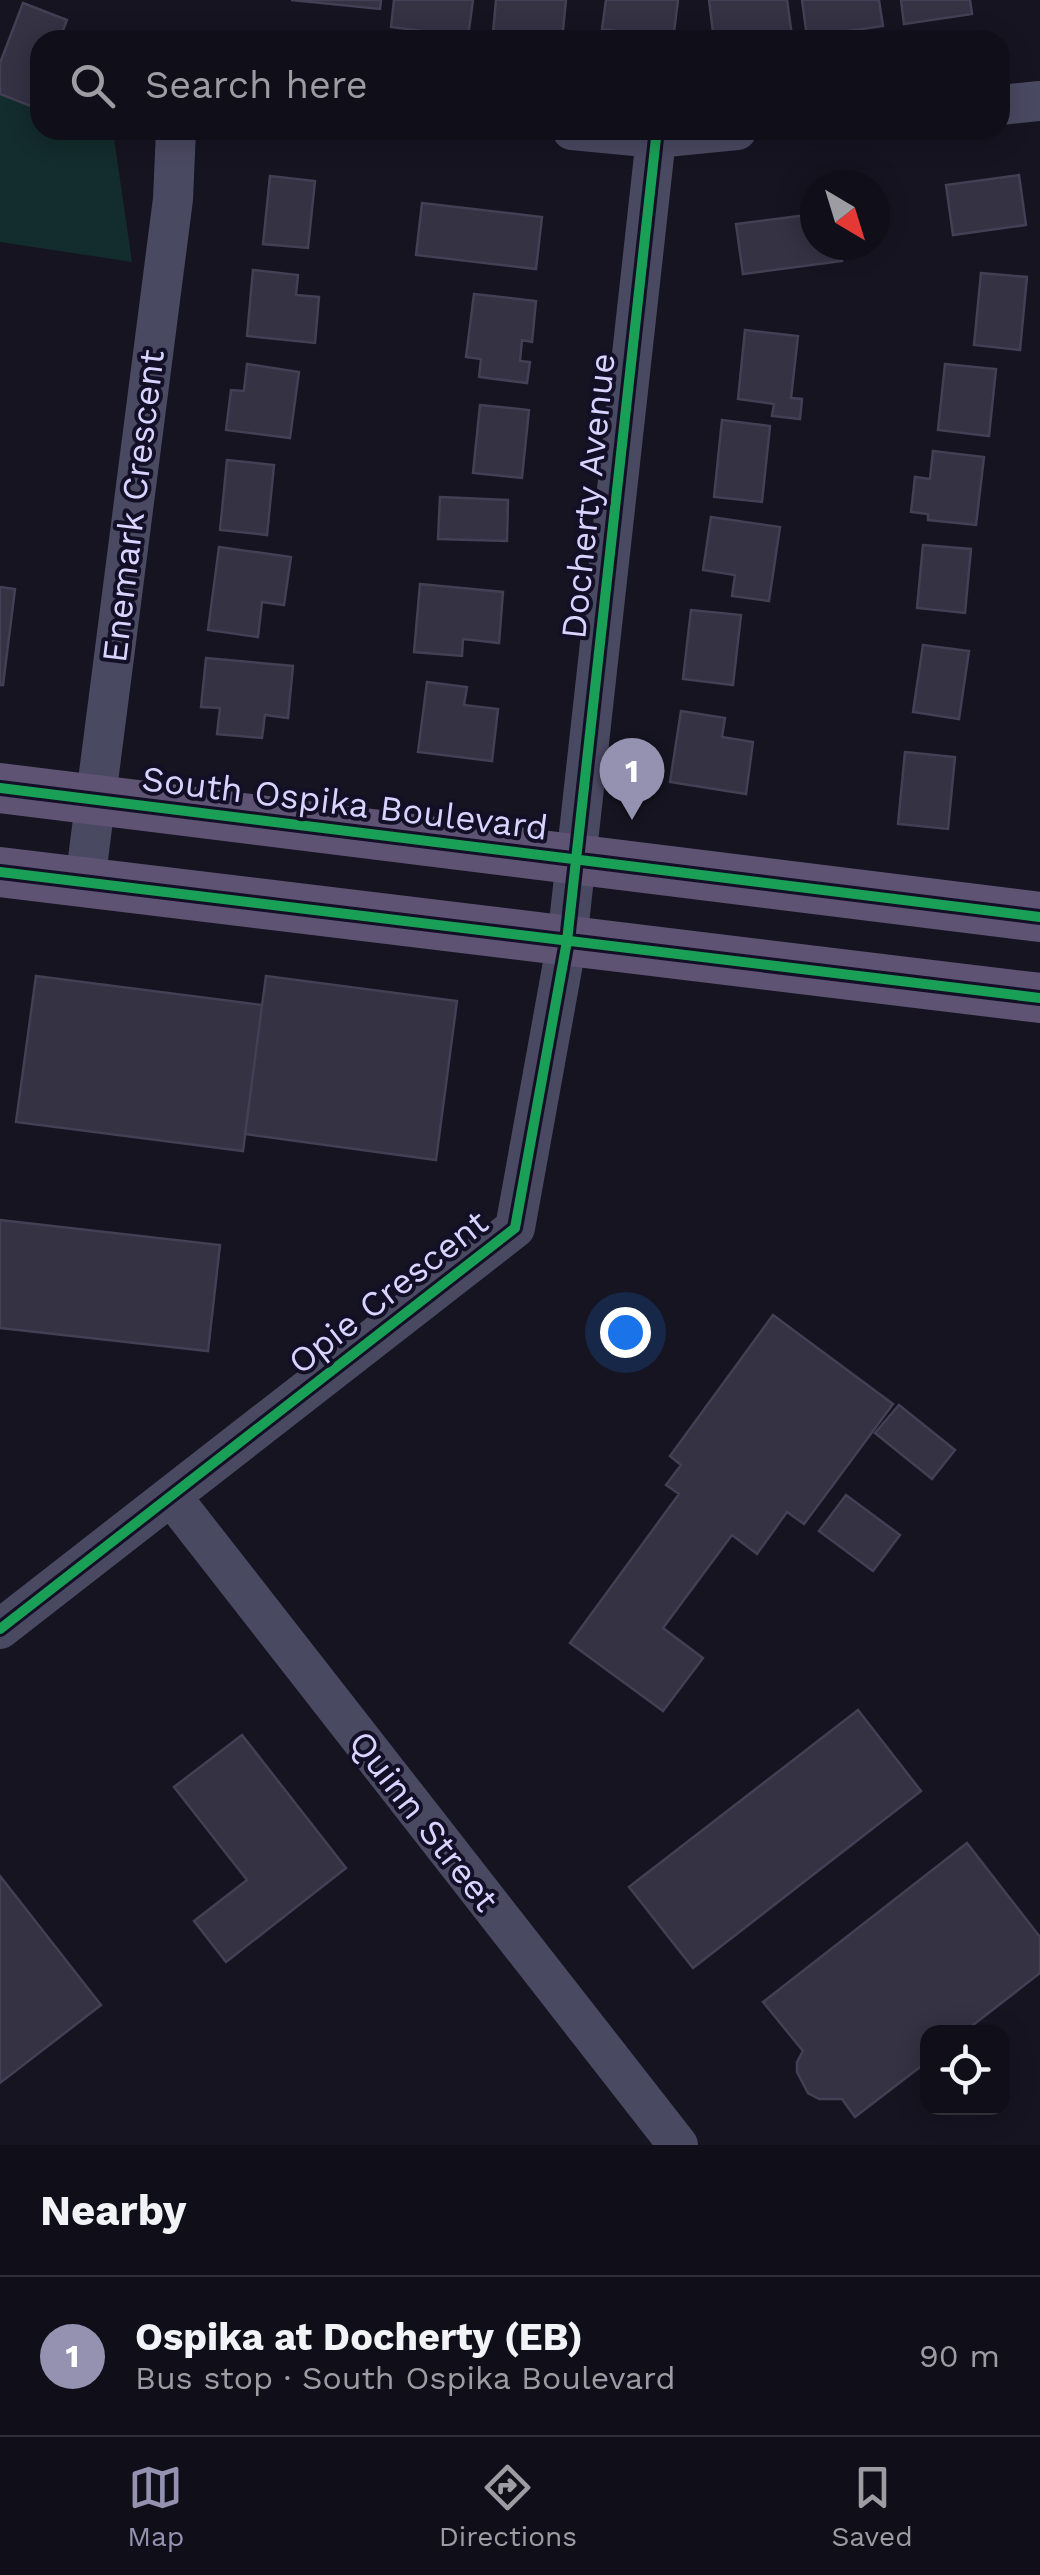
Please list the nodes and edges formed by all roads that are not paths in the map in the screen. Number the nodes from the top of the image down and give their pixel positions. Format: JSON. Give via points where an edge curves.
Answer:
{"nodes":[{"id":1,"x":1040,"y":101,"type":"edge"},
{"id":2,"x":1010,"y":104,"type":"edge"},
{"id":3,"x":176,"y":140,"type":"edge"},
{"id":4,"x":656,"y":140,"type":"edge"},
{"id":5,"x":0,"y":788,"type":"edge"},
{"id":6,"x":96,"y":800,"type":"junction"},
{"id":7,"x":575,"y":860,"type":"junction"},
{"id":8,"x":0,"y":872,"type":"edge"},
{"id":9,"x":86,"y":882,"type":"junction"},
{"id":10,"x":1040,"y":917,"type":"edge"},
{"id":11,"x":567,"y":940,"type":"junction"},
{"id":12,"x":1040,"y":998,"type":"edge"},
{"id":13,"x":170,"y":1496,"type":"junction"},
{"id":14,"x":0,"y":1629,"type":"edge"},
{"id":15,"x":678,"y":2145,"type":"edge"}],
"edges":[{"from":1,"to":2,"type":"street"},
{"from":3,"to":6,"type":"street","name":"Enemark Crescent"},
{"from":4,"to":7,"type":"street","name":"Docherty Avenue"},
{"from":5,"to":6,"type":"main road","name":"South Ospika Boulevard"},
{"from":6,"to":7,"type":"main road","name":"South Ospika Boulevard"},
{"from":6,"to":9,"type":"street","name":"Enemark Crescent"},
{"from":7,"to":10,"type":"main road","name":"South Ospika Boulevard"},
{"from":7,"to":11,"type":"street","name":"Opie Crescent"},
{"from":8,"to":9,"type":"main road"},
{"from":9,"to":11,"type":"main road"},
{"from":11,"to":12,"type":"main road"},
{"from":11,"to":13,"type":"street","name":"Opie Crescent","via":[[515,1228]]},
{"from":13,"to":14,"type":"street","name":"Opie Crescent"},
{"from":13,"to":15,"type":"street","name":"Quinn Street"}]}
